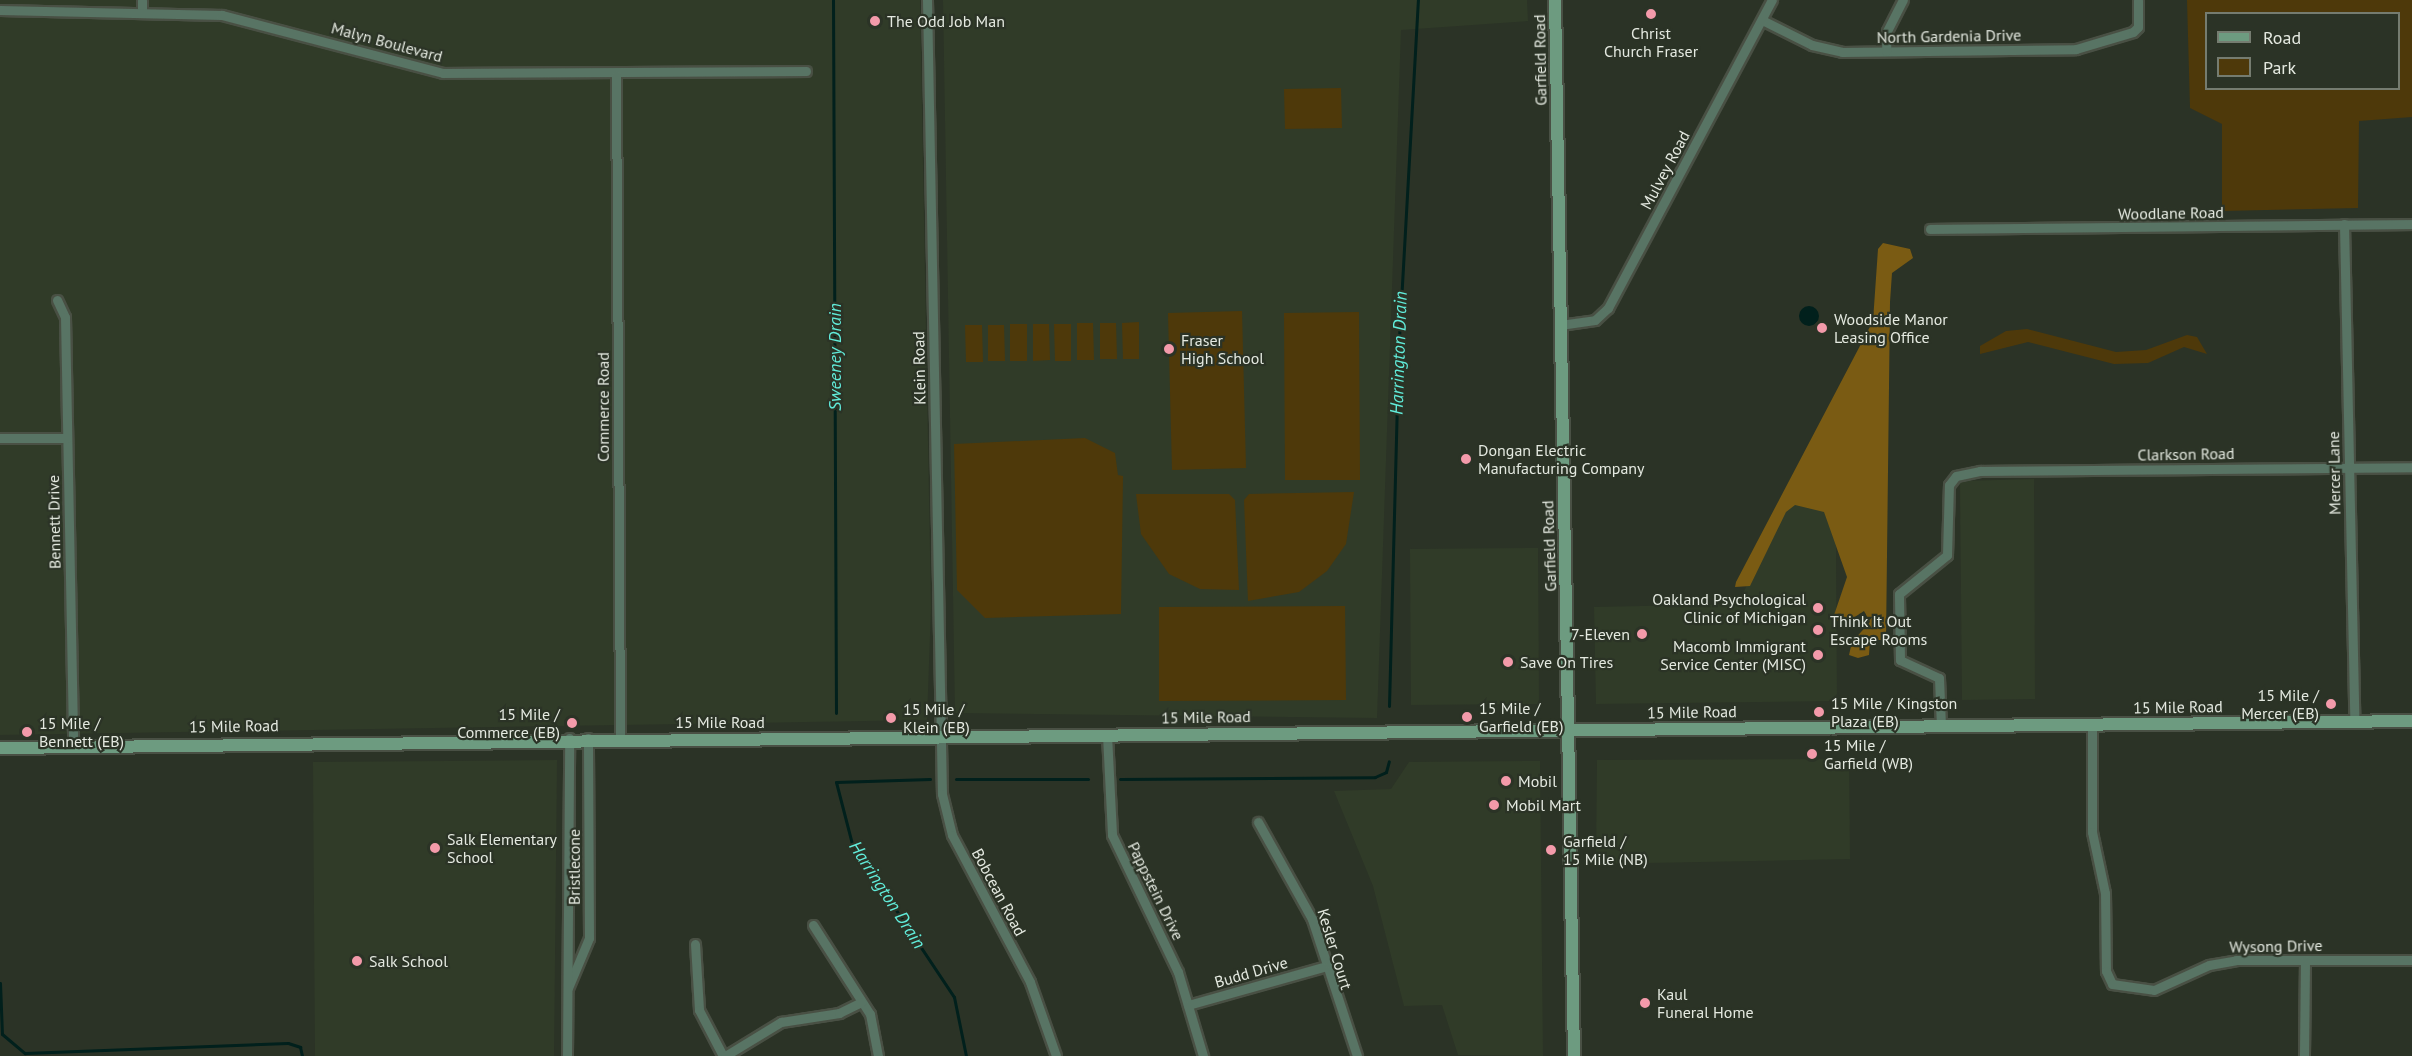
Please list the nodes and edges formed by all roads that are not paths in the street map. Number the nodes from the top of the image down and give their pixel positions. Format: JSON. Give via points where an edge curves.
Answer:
{"nodes":[{"id":1,"x":142,"y":0,"type":"edge"},
{"id":2,"x":927,"y":0,"type":"edge"},
{"id":3,"x":1555,"y":0,"type":"edge"},
{"id":4,"x":1772,"y":0,"type":"edge"},
{"id":5,"x":1903,"y":0,"type":"edge"},
{"id":6,"x":2138,"y":0,"type":"edge"},
{"id":7,"x":0,"y":10,"type":"edge"},
{"id":8,"x":142,"y":12,"type":"junction"},
{"id":9,"x":1762,"y":20,"type":"junction"},
{"id":10,"x":1886,"y":51,"type":"junction"},
{"id":11,"x":806,"y":70,"type":"dead end"},
{"id":12,"x":616,"y":75,"type":"junction"},
{"id":13,"x":2344,"y":224,"type":"junction"},
{"id":14,"x":2412,"y":224,"type":"edge"},
{"id":15,"x":1930,"y":229,"type":"dead end"},
{"id":16,"x":57,"y":300,"type":"dead end"},
{"id":17,"x":1560,"y":325,"type":"junction"},
{"id":18,"x":0,"y":438,"type":"edge"},
{"id":19,"x":67,"y":438,"type":"junction"},
{"id":20,"x":2349,"y":467,"type":"junction"},
{"id":21,"x":2412,"y":467,"type":"edge"},
{"id":22,"x":2412,"y":721,"type":"edge"},
{"id":23,"x":2354,"y":722,"type":"junction"},
{"id":24,"x":2092,"y":725,"type":"junction"},
{"id":25,"x":1941,"y":726,"type":"junction"},
{"id":26,"x":1568,"y":731,"type":"junction"},
{"id":27,"x":1107,"y":735,"type":"junction"},
{"id":28,"x":941,"y":736,"type":"junction"},
{"id":29,"x":569,"y":738,"type":"junction"},
{"id":30,"x":588,"y":738,"type":"junction"},
{"id":31,"x":620,"y":738,"type":"junction"},
{"id":32,"x":74,"y":746,"type":"junction"},
{"id":33,"x":0,"y":748,"type":"edge"},
{"id":34,"x":1258,"y":822,"type":"dead end"},
{"id":35,"x":813,"y":926,"type":"dead end"},
{"id":36,"x":695,"y":944,"type":"dead end"},
{"id":37,"x":2305,"y":960,"type":"junction"},
{"id":38,"x":2412,"y":960,"type":"edge"},
{"id":39,"x":1323,"y":967,"type":"junction"},
{"id":40,"x":567,"y":990,"type":"junction"},
{"id":41,"x":862,"y":1002,"type":"junction"},
{"id":42,"x":1188,"y":1005,"type":"junction"},
{"id":43,"x":567,"y":1056,"type":"edge"},
{"id":44,"x":724,"y":1056,"type":"edge"},
{"id":45,"x":878,"y":1056,"type":"edge"},
{"id":46,"x":1056,"y":1056,"type":"edge"},
{"id":47,"x":1203,"y":1056,"type":"edge"},
{"id":48,"x":1357,"y":1056,"type":"edge"},
{"id":49,"x":1574,"y":1056,"type":"edge"},
{"id":50,"x":2304,"y":1056,"type":"edge"}],
"edges":[{"from":1,"to":8,"type":"street"},
{"from":2,"to":28,"type":"street","name":"Klein Road"},
{"from":3,"to":17,"type":"main road","name":"Garfield Road"},
{"from":4,"to":9,"type":"street","name":"Mulvey Road"},
{"from":5,"to":10,"type":"street","via":[[1887,32]]},
{"from":6,"to":10,"type":"street","name":"North Gardenia Drive","via":[[2138,27],[2089,48]]},
{"from":7,"to":8,"type":"street","name":"Malyn Boulevard"},
{"from":8,"to":12,"type":"street","name":"Malyn Boulevard","via":[[248,20],[443,73]]},
{"from":9,"to":10,"type":"street","name":"North Gardenia Drive","via":[[1827,50]]},
{"from":9,"to":17,"type":"street","name":"Mulvey Road","via":[[1608,308],[1595,320]]},
{"from":11,"to":12,"type":"street","name":"Malyn Boulevard"},
{"from":12,"to":31,"type":"street","name":"Commerce Road"},
{"from":13,"to":14,"type":"street","name":"Woodlane Road"},
{"from":13,"to":15,"type":"street","name":"Woodlane Road"},
{"from":13,"to":20,"type":"street","name":"Mercer Lane"},
{"from":16,"to":19,"type":"street","name":"Bennett Drive","via":[[64,317]]},
{"from":17,"to":26,"type":"main road","name":"Garfield Road"},
{"from":18,"to":19,"type":"street"},
{"from":19,"to":32,"type":"street","name":"Bennett Drive"},
{"from":20,"to":21,"type":"street","name":"Clarkson Road"},
{"from":20,"to":23,"type":"street","name":"Mercer Lane"},
{"from":20,"to":25,"type":"street","name":"Clarkson Road","via":[[1961,474],[1949,485],[1947,555],[1899,594],[1900,660],[1939,678]]},
{"from":22,"to":23,"type":"main road","name":"15 Mile Road"},
{"from":23,"to":24,"type":"main road","name":"15 Mile Road"},
{"from":24,"to":25,"type":"main road","name":"15 Mile Road"},
{"from":24,"to":37,"type":"street","name":"Wysong Drive","via":[[2092,832],[2105,893],[2106,971],[2112,984],[2154,990],[2220,962]]},
{"from":25,"to":26,"type":"main road","name":"15 Mile Road"},
{"from":26,"to":27,"type":"main road","name":"15 Mile Road"},
{"from":26,"to":49,"type":"main road","name":"Garfield Road"},
{"from":27,"to":28,"type":"main road","name":"15 Mile Road"},
{"from":27,"to":42,"type":"street","name":"Pappstein Drive","via":[[1112,835],[1168,948]]},
{"from":28,"to":31,"type":"main road","name":"15 Mile Road"},
{"from":28,"to":46,"type":"street","name":"Bobcean Road","via":[[942,794],[952,835],[1029,982]]},
{"from":29,"to":30,"type":"main road","name":"15 Mile Road"},
{"from":29,"to":32,"type":"main road","name":"15 Mile Road"},
{"from":29,"to":40,"type":"street","name":"Bristlecone"},
{"from":30,"to":31,"type":"main road","name":"15 Mile Road"},
{"from":30,"to":40,"type":"street","name":"Bristlecone","via":[[589,938],[584,961]]},
{"from":32,"to":33,"type":"main road","name":"15 Mile Road"},
{"from":34,"to":39,"type":"street","name":"Kesler Court","via":[[1303,900]]},
{"from":35,"to":41,"type":"street"},
{"from":36,"to":44,"type":"street","via":[[699,1010]]},
{"from":37,"to":38,"type":"street","name":"Wysong Drive"},
{"from":37,"to":50,"type":"street"},
{"from":39,"to":42,"type":"street","name":"Budd Drive"},
{"from":39,"to":48,"type":"street","name":"Kesler Court"},
{"from":40,"to":43,"type":"street","name":"Bristlecone"},
{"from":41,"to":44,"type":"street","via":[[839,1013],[781,1022]]},
{"from":41,"to":45,"type":"street","via":[[876,1027]]},
{"from":42,"to":47,"type":"street","name":"Pappstein Drive"}]}
